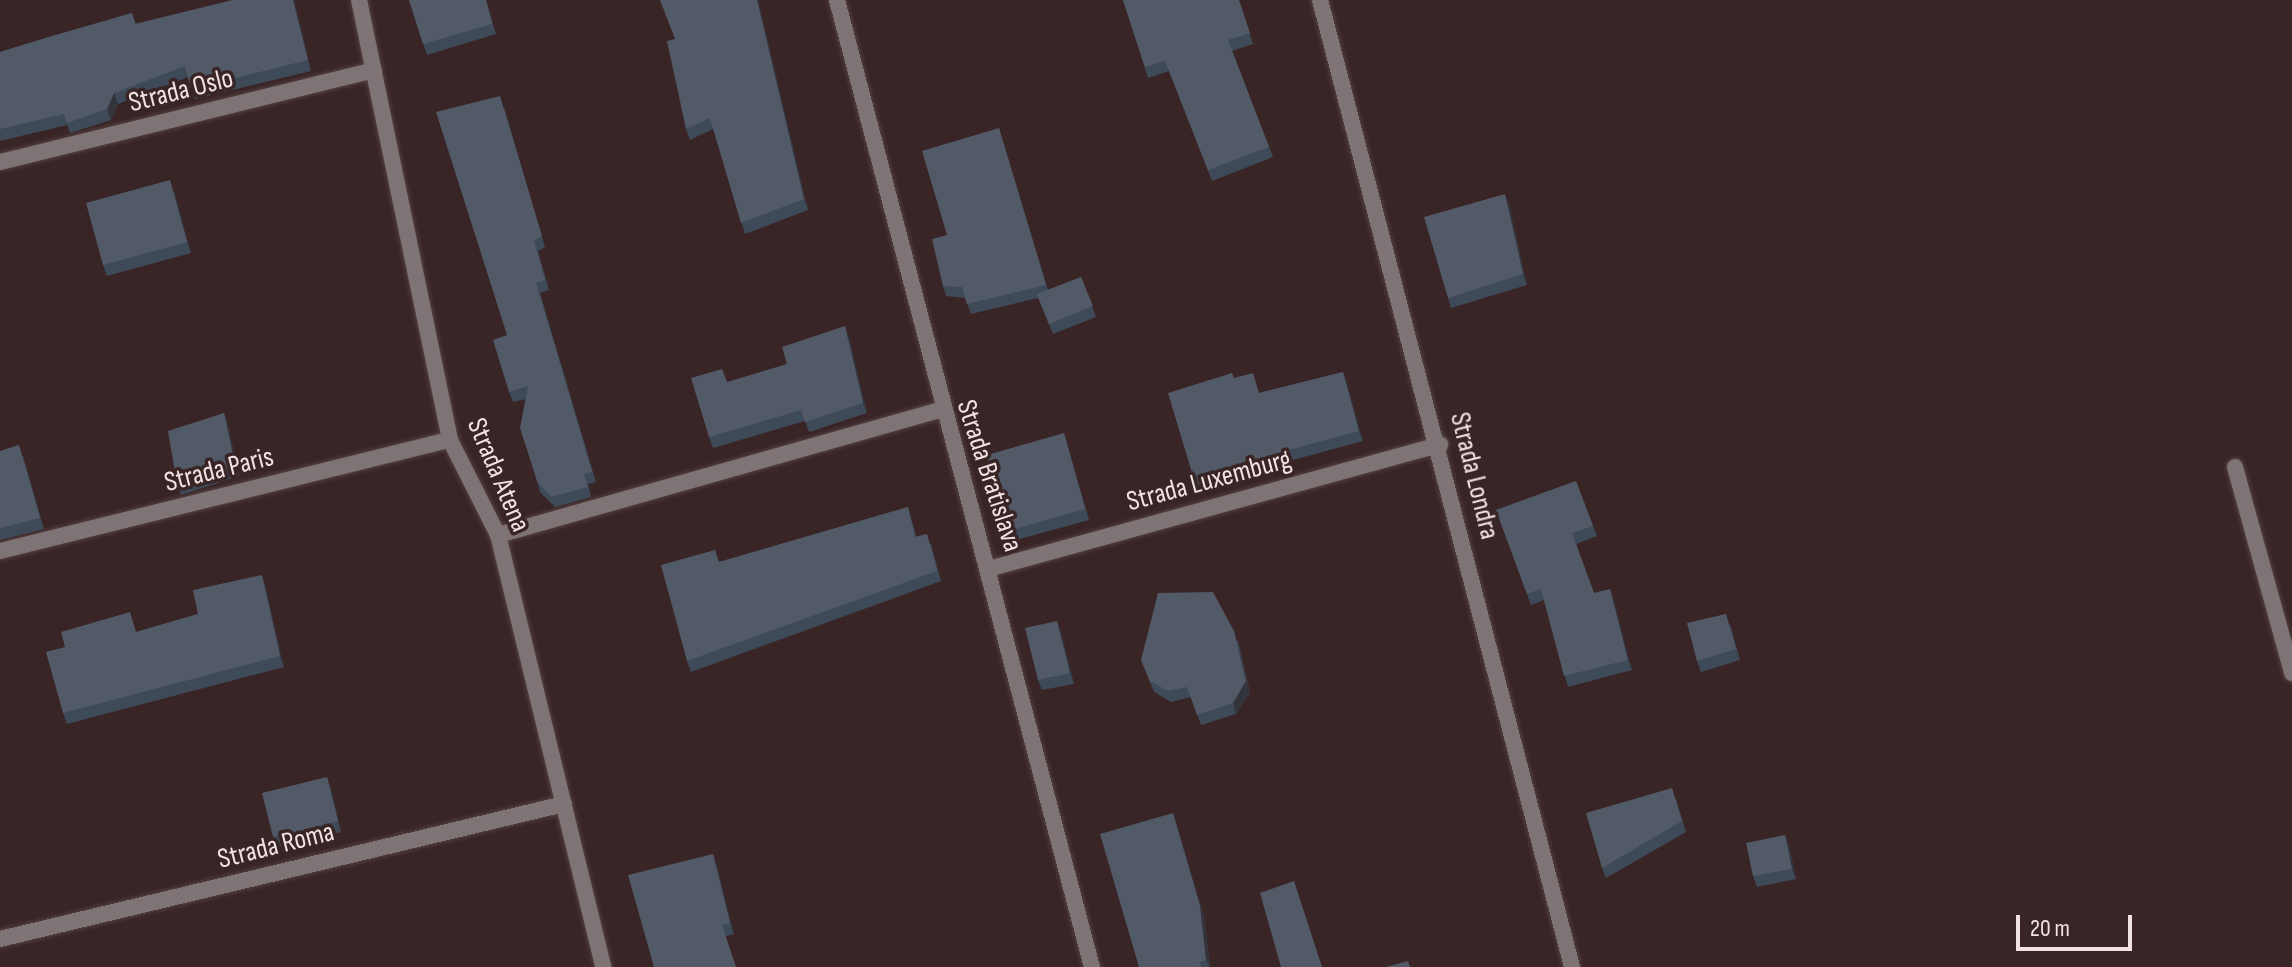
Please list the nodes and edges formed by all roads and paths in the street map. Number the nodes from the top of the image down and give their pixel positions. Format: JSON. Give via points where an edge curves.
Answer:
{"nodes":[{"id":1,"x":359,"y":0,"type":"edge"},
{"id":2,"x":837,"y":0,"type":"edge"},
{"id":3,"x":1320,"y":0,"type":"edge"},
{"id":4,"x":374,"y":70,"type":"junction"},
{"id":5,"x":0,"y":162,"type":"edge"},
{"id":6,"x":940,"y":410,"type":"junction"},
{"id":7,"x":450,"y":440,"type":"junction"},
{"id":8,"x":1440,"y":445,"type":"junction"},
{"id":9,"x":2235,"y":467,"type":"dead end"},
{"id":10,"x":498,"y":535,"type":"junction"},
{"id":11,"x":0,"y":551,"type":"edge"},
{"id":12,"x":992,"y":568,"type":"junction"},
{"id":13,"x":2292,"y":673,"type":"edge"},
{"id":14,"x":564,"y":804,"type":"junction"},
{"id":15,"x":0,"y":939,"type":"edge"},
{"id":16,"x":603,"y":967,"type":"edge"},
{"id":17,"x":1092,"y":967,"type":"edge"},
{"id":18,"x":1572,"y":967,"type":"edge"}],
"edges":[{"from":1,"to":4,"type":"street","name":"Strada Atena"},
{"from":2,"to":6,"type":"street","name":"Strada Bratislava"},
{"from":3,"to":8,"type":"street","name":"Strada Londra"},
{"from":4,"to":5,"type":"street","name":"Strada Oslo"},
{"from":4,"to":7,"type":"street","name":"Strada Atena"},
{"from":6,"to":10,"type":"street"},
{"from":6,"to":12,"type":"street","name":"Strada Bratislava"},
{"from":7,"to":10,"type":"street","name":"Strada Atena"},
{"from":7,"to":11,"type":"street","name":"Strada Paris"},
{"from":8,"to":12,"type":"street","name":"Strada Luxemburg"},
{"from":8,"to":18,"type":"street","name":"Strada Londra"},
{"from":9,"to":13,"type":"street"},
{"from":10,"to":14,"type":"street","name":"Strada Atena"},
{"from":12,"to":17,"type":"street","name":"Strada Bratislava"},
{"from":14,"to":15,"type":"street","name":"Strada Roma"},
{"from":14,"to":16,"type":"street","name":"Strada Atena"}]}
